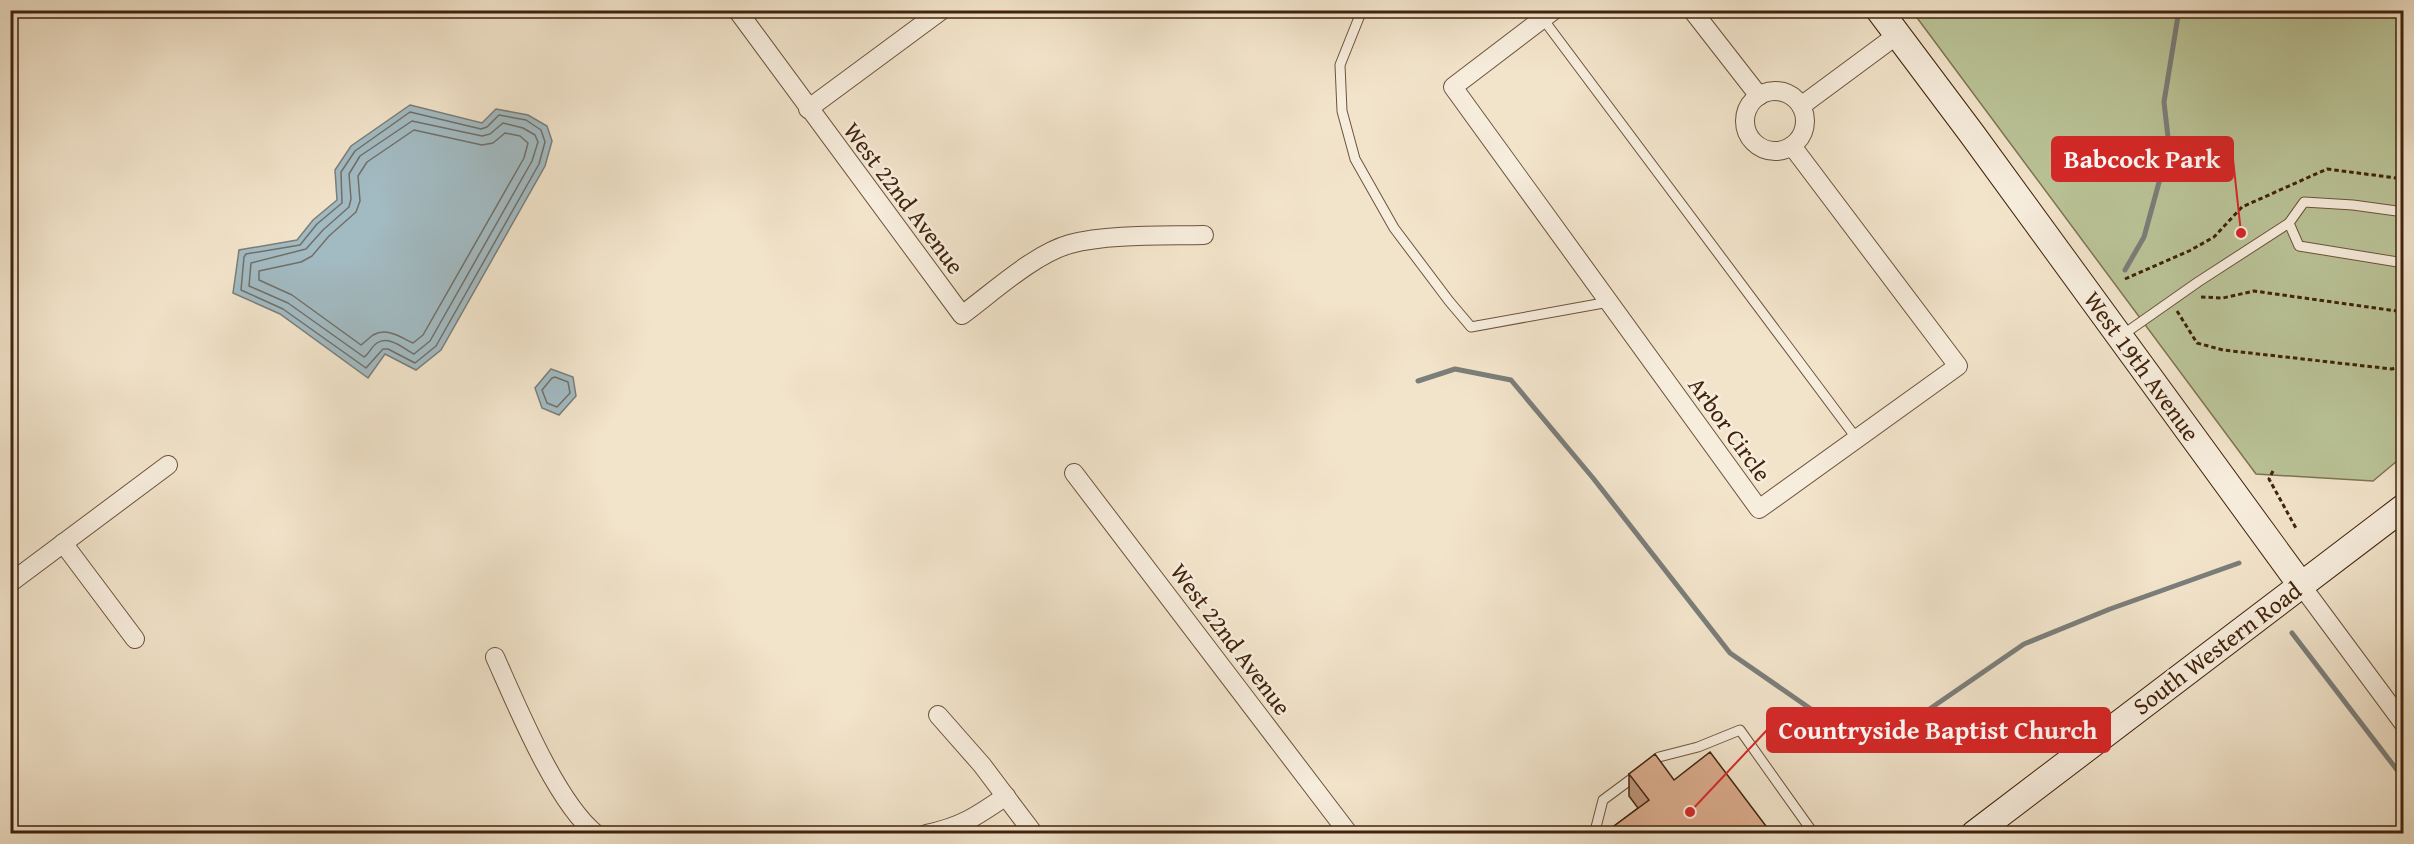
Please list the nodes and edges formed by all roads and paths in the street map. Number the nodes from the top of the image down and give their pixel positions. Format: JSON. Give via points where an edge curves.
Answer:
{"nodes":[{"id":1,"x":737,"y":10,"type":"edge"},
{"id":2,"x":942,"y":10,"type":"edge"},
{"id":3,"x":1362,"y":10,"type":"edge"},
{"id":4,"x":1692,"y":10,"type":"edge"},
{"id":5,"x":1879,"y":10,"type":"edge"},
{"id":6,"x":1549,"y":15,"type":"edge"},
{"id":7,"x":1897,"y":35,"type":"junction"},
{"id":8,"x":1759,"y":96,"type":"junction"},
{"id":9,"x":1801,"y":106,"type":"junction"},
{"id":10,"x":808,"y":109,"type":"junction"},
{"id":11,"x":1792,"y":146,"type":"junction"},
{"id":12,"x":2403,"y":165,"type":"edge"},
{"id":13,"x":2402,"y":178,"type":"edge"},
{"id":14,"x":2403,"y":212,"type":"edge"},
{"id":15,"x":2289,"y":224,"type":"junction"},
{"id":16,"x":1204,"y":235,"type":"dead end"},
{"id":17,"x":2403,"y":263,"type":"edge"},
{"id":18,"x":2125,"y":279,"type":"dead end"},
{"id":19,"x":1609,"y":302,"type":"junction"},
{"id":20,"x":2170,"y":302,"type":"junction"},
{"id":21,"x":2403,"y":312,"type":"edge"},
{"id":22,"x":2121,"y":336,"type":"junction"},
{"id":23,"x":2403,"y":365,"type":"edge"},
{"id":24,"x":1857,"y":439,"type":"junction"},
{"id":25,"x":168,"y":465,"type":"dead end"},
{"id":26,"x":2273,"y":471,"type":"dead end"},
{"id":27,"x":1074,"y":473,"type":"dead end"},
{"id":28,"x":2403,"y":507,"type":"edge"},
{"id":29,"x":2297,"y":530,"type":"dead end"},
{"id":30,"x":63,"y":543,"type":"junction"},
{"id":31,"x":10,"y":583,"type":"edge"},
{"id":32,"x":2301,"y":585,"type":"junction"},
{"id":33,"x":135,"y":639,"type":"dead end"},
{"id":34,"x":495,"y":657,"type":"dead end"},
{"id":35,"x":938,"y":715,"type":"dead end"},
{"id":36,"x":2403,"y":724,"type":"edge"},
{"id":37,"x":1006,"y":796,"type":"junction"},
{"id":38,"x":596,"y":834,"type":"edge"},
{"id":39,"x":926,"y":834,"type":"edge"},
{"id":40,"x":1034,"y":834,"type":"edge"},
{"id":41,"x":1349,"y":834,"type":"edge"},
{"id":42,"x":1592,"y":834,"type":"edge"},
{"id":43,"x":1814,"y":834,"type":"edge"},
{"id":44,"x":1974,"y":834,"type":"edge"}],
"edges":[{"from":1,"to":10,"type":"street","name":"West 22nd Avenue"},
{"from":2,"to":10,"type":"street"},
{"from":3,"to":19,"type":"lane","via":[[1340,65],[1342,111],[1355,159],[1394,228],[1449,301],[1471,327]]},
{"from":4,"to":8,"type":"street"},
{"from":5,"to":7,"type":"street","name":"West 19th Avenue"},
{"from":6,"to":19,"type":"street","name":"Arbor Circle","via":[[1453,87]]},
{"from":6,"to":24,"type":"lane"},
{"from":7,"to":9,"type":"street"},
{"from":7,"to":22,"type":"street","name":"West 19th Avenue"},
{"from":8,"to":9,"type":"street","via":[[1787,93]]},
{"from":8,"to":11,"type":"street","via":[[1747,110],[1745,120],[1750,137],[1765,149]]},
{"from":9,"to":11,"type":"street","via":[[1803,132]]},
{"from":10,"to":16,"type":"street","name":"West 22nd Avenue","via":[[962,315],[1041,257],[1070,244],[1121,237]]},
{"from":11,"to":24,"type":"street","name":"Arbor Circle","via":[[1958,366]]},
{"from":12,"to":13,"type":"path"},
{"from":13,"to":18,"type":"path","via":[[2327,170],[2242,207],[2214,237]]},
{"from":14,"to":15,"type":"lane","via":[[2304,202]]},
{"from":15,"to":17,"type":"lane","via":[[2299,246]]},
{"from":15,"to":20,"type":"lane"},
{"from":19,"to":24,"type":"street","name":"Arbor Circle","via":[[1759,509]]},
{"from":20,"to":21,"type":"path","via":[[2254,291]]},
{"from":20,"to":22,"type":"lane"},
{"from":20,"to":23,"type":"path","via":[[2197,343],[2223,350],[2392,369]]},
{"from":22,"to":32,"type":"street","name":"West 19th Avenue"},
{"from":25,"to":30,"type":"street"},
{"from":26,"to":29,"type":"path","via":[[2269,479]]},
{"from":27,"to":41,"type":"street","name":"West 22nd Avenue"},
{"from":28,"to":32,"type":"street","name":"South Western Road"},
{"from":30,"to":31,"type":"street"},
{"from":30,"to":33,"type":"street"},
{"from":32,"to":36,"type":"street","name":"West 19th Avenue"},
{"from":32,"to":44,"type":"street","name":"South Western Road"},
{"from":34,"to":38,"type":"street","via":[[552,773],[574,811]]},
{"from":35,"to":37,"type":"street"},
{"from":37,"to":39,"type":"street","via":[[966,822]]},
{"from":37,"to":40,"type":"street"},
{"from":42,"to":43,"type":"lane","via":[[1603,800],[1659,757],[1740,730]]}]}
